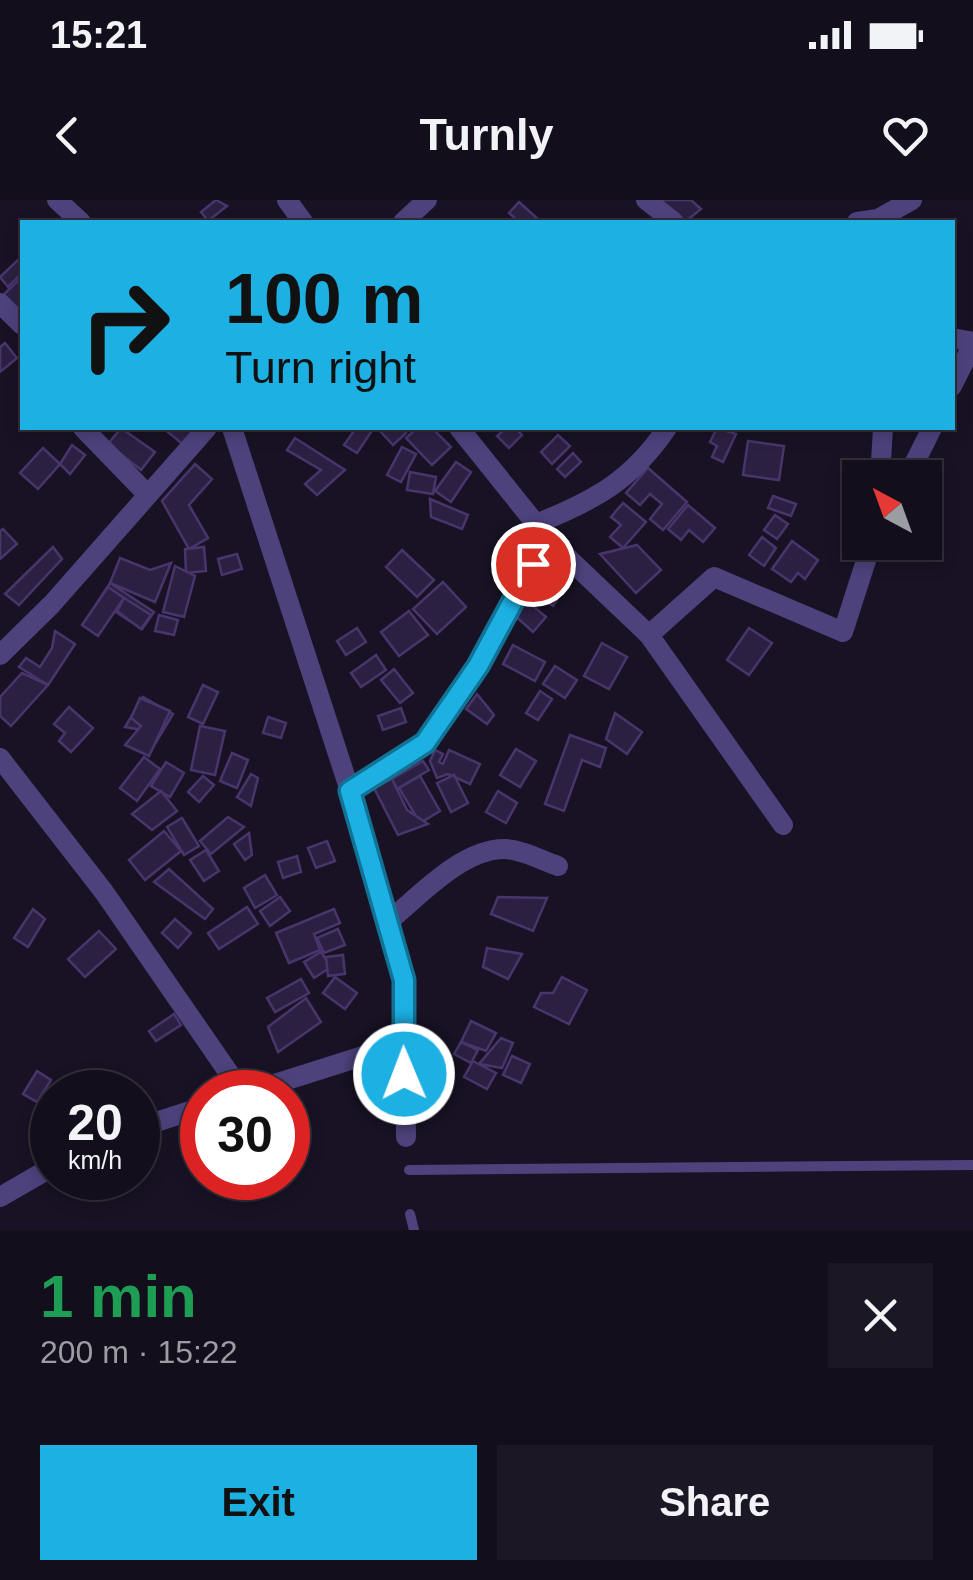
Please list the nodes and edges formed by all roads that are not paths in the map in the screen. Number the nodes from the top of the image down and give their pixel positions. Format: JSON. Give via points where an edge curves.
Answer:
{"nodes":[{"id":1,"x":58,"y":200,"type":"edge"},
{"id":2,"x":427,"y":200,"type":"edge"},
{"id":3,"x":646,"y":200,"type":"edge"},
{"id":4,"x":912,"y":200,"type":"edge"},
{"id":5,"x":874,"y":216,"type":"edge"},
{"id":6,"x":79,"y":220,"type":"edge"},
{"id":7,"x":405,"y":220,"type":"edge"},
{"id":8,"x":671,"y":220,"type":"edge"},
{"id":9,"x":0,"y":304,"type":"edge"},
{"id":10,"x":20,"y":324,"type":"edge"},
{"id":11,"x":973,"y":343,"type":"edge"},
{"id":12,"x":955,"y":380,"type":"edge"},
{"id":13,"x":85,"y":430,"type":"edge"},
{"id":14,"x":205,"y":430,"type":"edge"},
{"id":15,"x":233,"y":430,"type":"edge"},
{"id":16,"x":461,"y":430,"type":"edge"},
{"id":17,"x":666,"y":430,"type":"edge"},
{"id":18,"x":883,"y":430,"type":"edge"},
{"id":19,"x":931,"y":430,"type":"edge"},
{"id":20,"x":881,"y":460,"type":"edge"},
{"id":21,"x":916,"y":460,"type":"edge"},
{"id":22,"x":146,"y":492,"type":"junction"},
{"id":23,"x":542,"y":532,"type":"junction"},
{"id":24,"x":868,"y":560,"type":"edge"},
{"id":25,"x":648,"y":635,"type":"junction"},
{"id":26,"x":0,"y":655,"type":"edge"},
{"id":27,"x":0,"y":758,"type":"edge"},
{"id":28,"x":350,"y":791,"type":"junction"},
{"id":29,"x":783,"y":825,"type":"dead end"},
{"id":30,"x":558,"y":866,"type":"dead end"},
{"id":31,"x":389,"y":920,"type":"junction"},
{"id":32,"x":404,"y":1043,"type":"junction"},
{"id":33,"x":230,"y":1070,"type":"edge"},
{"id":34,"x":310,"y":1072,"type":"edge"},
{"id":35,"x":406,"y":1137,"type":"dead end"},
{"id":36,"x":973,"y":1164,"type":"edge"},
{"id":37,"x":409,"y":1170,"type":"dead end"},
{"id":38,"x":30,"y":1179,"type":"edge"},
{"id":39,"x":0,"y":1197,"type":"edge"},
{"id":40,"x":410,"y":1214,"type":"dead end"},
{"id":41,"x":414,"y":1230,"type":"edge"}],
"edges":[{"from":1,"to":6,"type":"street"},
{"from":2,"to":7,"type":"street"},
{"from":3,"to":8,"type":"street"},
{"from":4,"to":5,"type":"street"},
{"from":9,"to":10,"type":"street"},
{"from":11,"to":12,"type":"street"},
{"from":13,"to":22,"type":"street"},
{"from":14,"to":22,"type":"street"},
{"from":15,"to":28,"type":"street"},
{"from":16,"to":23,"type":"street"},
{"from":17,"to":23,"type":"street","via":[[618,484]]},
{"from":18,"to":20,"type":"street"},
{"from":19,"to":21,"type":"street"},
{"from":22,"to":26,"type":"street"},
{"from":23,"to":25,"type":"street"},
{"from":23,"to":28,"type":"street","via":[[478,666],[425,743]]},
{"from":24,"to":25,"type":"street","via":[[843,632],[714,577]]},
{"from":25,"to":29,"type":"street"},
{"from":27,"to":33,"type":"street"},
{"from":28,"to":31,"type":"street"},
{"from":30,"to":31,"type":"street","via":[[505,849],[478,856]]},
{"from":31,"to":32,"type":"street","via":[[404,980]]},
{"from":32,"to":34,"type":"street"},
{"from":32,"to":35,"type":"street"},
{"from":36,"to":37,"type":"lane"},
{"from":38,"to":39,"type":"street"},
{"from":40,"to":41,"type":"lane"}]}
